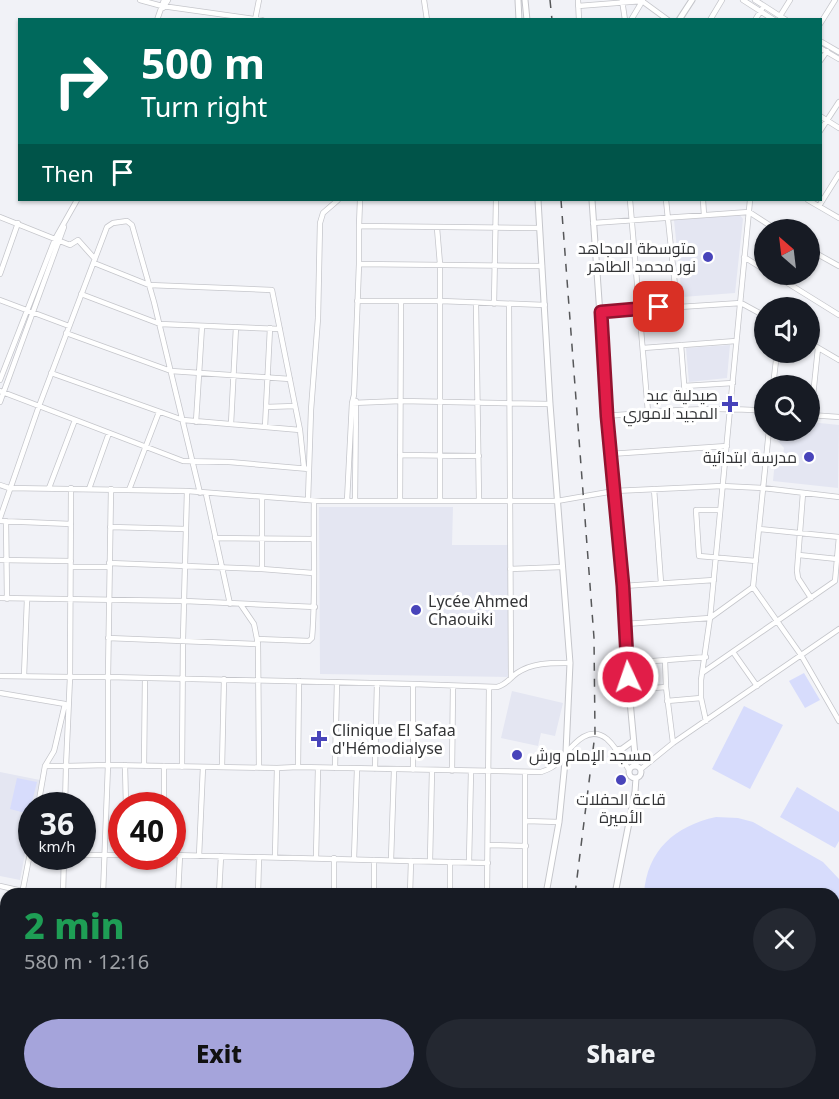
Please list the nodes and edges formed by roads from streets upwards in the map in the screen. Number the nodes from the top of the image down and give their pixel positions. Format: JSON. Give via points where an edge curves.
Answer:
{"nodes":[{"id":1,"x":140,"y":0,"type":"edge"},
{"id":2,"x":166,"y":0,"type":"edge"},
{"id":3,"x":258,"y":0,"type":"edge"},
{"id":4,"x":424,"y":0,"type":"edge"},
{"id":5,"x":518,"y":0,"type":"edge"},
{"id":6,"x":525,"y":0,"type":"edge"},
{"id":7,"x":692,"y":0,"type":"edge"},
{"id":8,"x":722,"y":0,"type":"edge"},
{"id":9,"x":744,"y":0,"type":"edge"},
{"id":10,"x":755,"y":0,"type":"edge"},
{"id":11,"x":790,"y":0,"type":"edge"},
{"id":12,"x":835,"y":0,"type":"edge"},
{"id":13,"x":622,"y":1,"type":"edge"},
{"id":14,"x":642,"y":1,"type":"edge"},
{"id":15,"x":578,"y":3,"type":"edge"},
{"id":16,"x":764,"y":6,"type":"junction"},
{"id":17,"x":163,"y":8,"type":"junction"},
{"id":18,"x":761,"y":11,"type":"junction"},
{"id":19,"x":780,"y":16,"type":"junction"},
{"id":20,"x":158,"y":18,"type":"edge"},
{"id":21,"x":249,"y":18,"type":"edge"},
{"id":22,"x":255,"y":18,"type":"edge"},
{"id":23,"x":427,"y":18,"type":"edge"},
{"id":24,"x":519,"y":18,"type":"edge"},
{"id":25,"x":527,"y":18,"type":"edge"},
{"id":26,"x":579,"y":18,"type":"edge"},
{"id":27,"x":625,"y":18,"type":"edge"},
{"id":28,"x":633,"y":18,"type":"edge"},
{"id":29,"x":665,"y":18,"type":"edge"},
{"id":30,"x":680,"y":18,"type":"edge"},
{"id":31,"x":711,"y":18,"type":"edge"},
{"id":32,"x":756,"y":18,"type":"edge"},
{"id":33,"x":771,"y":18,"type":"edge"},
{"id":34,"x":783,"y":18,"type":"edge"},
{"id":35,"x":822,"y":21,"type":"edge"},
{"id":36,"x":822,"y":43,"type":"edge"},
{"id":37,"x":822,"y":48,"type":"edge"},
{"id":38,"x":828,"y":49,"type":"junction"},
{"id":39,"x":839,"y":52,"type":"edge"},
{"id":40,"x":822,"y":58,"type":"edge"},
{"id":41,"x":839,"y":59,"type":"edge"},
{"id":42,"x":839,"y":102,"type":"edge"},
{"id":43,"x":822,"y":117,"type":"edge"},
{"id":44,"x":827,"y":121,"type":"junction"},
{"id":45,"x":822,"y":128,"type":"edge"},
{"id":46,"x":839,"y":128,"type":"edge"},
{"id":47,"x":839,"y":174,"type":"edge"},
{"id":48,"x":76,"y":201,"type":"edge"},
{"id":49,"x":337,"y":201,"type":"edge"},
{"id":50,"x":360,"y":201,"type":"edge"},
{"id":51,"x":496,"y":201,"type":"edge"},
{"id":52,"x":537,"y":201,"type":"edge"},
{"id":53,"x":592,"y":201,"type":"edge"},
{"id":54,"x":630,"y":201,"type":"edge"},
{"id":55,"x":666,"y":201,"type":"edge"},
{"id":56,"x":702,"y":201,"type":"edge"},
{"id":57,"x":750,"y":201,"type":"edge"},
{"id":58,"x":810,"y":201,"type":"edge"},
{"id":59,"x":819,"y":206,"type":"junction"},
{"id":60,"x":749,"y":212,"type":"junction"},
{"id":61,"x":704,"y":215,"type":"junction"},
{"id":62,"x":0,"y":217,"type":"edge"},
{"id":63,"x":669,"y":218,"type":"junction"},
{"id":64,"x":839,"y":218,"type":"edge"},
{"id":65,"x":760,"y":219,"type":"edge"},
{"id":66,"x":631,"y":220,"type":"junction"},
{"id":67,"x":18,"y":223,"type":"junction"},
{"id":68,"x":593,"y":223,"type":"junction"},
{"id":69,"x":359,"y":226,"type":"junction"},
{"id":70,"x":437,"y":228,"type":"junction"},
{"id":71,"x":494,"y":228,"type":"junction"},
{"id":72,"x":539,"y":228,"type":"junction"},
{"id":73,"x":58,"y":240,"type":"junction"},
{"id":74,"x":820,"y":255,"type":"edge"},
{"id":75,"x":744,"y":256,"type":"junction"},
{"id":76,"x":3,"y":259,"type":"edge"},
{"id":77,"x":94,"y":261,"type":"junction"},
{"id":78,"x":754,"y":263,"type":"edge"},
{"id":79,"x":359,"y":264,"type":"junction"},
{"id":80,"x":440,"y":264,"type":"junction"},
{"id":81,"x":496,"y":266,"type":"junction"},
{"id":82,"x":542,"y":266,"type":"junction"},
{"id":83,"x":839,"y":266,"type":"edge"},
{"id":84,"x":0,"y":274,"type":"edge"},
{"id":85,"x":149,"y":285,"type":"junction"},
{"id":86,"x":790,"y":285,"type":"edge"},
{"id":87,"x":81,"y":294,"type":"junction"},
{"id":88,"x":0,"y":300,"type":"edge"},
{"id":89,"x":401,"y":301,"type":"junction"},
{"id":90,"x":441,"y":301,"type":"junction"},
{"id":91,"x":357,"y":302,"type":"junction"},
{"id":92,"x":741,"y":303,"type":"junction"},
{"id":93,"x":476,"y":304,"type":"junction"},
{"id":94,"x":494,"y":304,"type":"junction"},
{"id":95,"x":509,"y":304,"type":"junction"},
{"id":96,"x":545,"y":305,"type":"junction"},
{"id":97,"x":677,"y":305,"type":"junction"},
{"id":98,"x":640,"y":309,"type":"junction"},
{"id":99,"x":27,"y":310,"type":"junction"},
{"id":100,"x":754,"y":310,"type":"edge"},
{"id":101,"x":601,"y":312,"type":"junction"},
{"id":102,"x":33,"y":313,"type":"junction"},
{"id":103,"x":839,"y":315,"type":"edge"},
{"id":104,"x":160,"y":324,"type":"junction"},
{"id":105,"x":69,"y":326,"type":"junction"},
{"id":106,"x":202,"y":326,"type":"junction"},
{"id":107,"x":236,"y":327,"type":"junction"},
{"id":108,"x":270,"y":328,"type":"junction"},
{"id":109,"x":280,"y":329,"type":"junction"},
{"id":110,"x":66,"y":333,"type":"junction"},
{"id":111,"x":736,"y":342,"type":"junction"},
{"id":112,"x":681,"y":345,"type":"junction"},
{"id":113,"x":643,"y":348,"type":"junction"},
{"id":114,"x":820,"y":349,"type":"edge"},
{"id":115,"x":839,"y":360,"type":"edge"},
{"id":116,"x":171,"y":371,"type":"junction"},
{"id":117,"x":51,"y":373,"type":"junction"},
{"id":118,"x":199,"y":373,"type":"junction"},
{"id":119,"x":234,"y":376,"type":"junction"},
{"id":120,"x":268,"y":378,"type":"junction"},
{"id":121,"x":290,"y":379,"type":"junction"},
{"id":122,"x":0,"y":380,"type":"edge"},
{"id":123,"x":733,"y":383,"type":"junction"},
{"id":124,"x":684,"y":386,"type":"junction"},
{"id":125,"x":2,"y":392,"type":"edge"},
{"id":126,"x":401,"y":400,"type":"junction"},
{"id":127,"x":441,"y":401,"type":"junction"},
{"id":128,"x":479,"y":401,"type":"junction"},
{"id":129,"x":0,"y":402,"type":"edge"},
{"id":130,"x":511,"y":402,"type":"junction"},
{"id":131,"x":354,"y":403,"type":"junction"},
{"id":132,"x":550,"y":404,"type":"junction"},
{"id":133,"x":39,"y":406,"type":"junction"},
{"id":134,"x":295,"y":406,"type":"junction"},
{"id":135,"x":267,"y":407,"type":"junction"},
{"id":136,"x":731,"y":408,"type":"junction"},
{"id":137,"x":686,"y":409,"type":"junction"},
{"id":138,"x":754,"y":410,"type":"edge"},
{"id":139,"x":159,"y":412,"type":"junction"},
{"id":140,"x":648,"y":412,"type":"junction"},
{"id":141,"x":607,"y":416,"type":"junction"},
{"id":142,"x":820,"y":416,"type":"edge"},
{"id":143,"x":839,"y":417,"type":"edge"},
{"id":144,"x":75,"y":420,"type":"junction"},
{"id":145,"x":183,"y":420,"type":"junction"},
{"id":146,"x":196,"y":422,"type":"junction"},
{"id":147,"x":231,"y":424,"type":"junction"},
{"id":148,"x":265,"y":427,"type":"junction"},
{"id":149,"x":300,"y":430,"type":"junction"},
{"id":150,"x":109,"y":433,"type":"junction"},
{"id":151,"x":768,"y":441,"type":"edge"},
{"id":152,"x":727,"y":446,"type":"junction"},
{"id":153,"x":145,"y":447,"type":"junction"},
{"id":154,"x":610,"y":454,"type":"junction"},
{"id":155,"x":349,"y":455,"type":"junction"},
{"id":156,"x":356,"y":455,"type":"junction"},
{"id":157,"x":440,"y":455,"type":"junction"},
{"id":158,"x":400,"y":456,"type":"junction"},
{"id":159,"x":479,"y":456,"type":"junction"},
{"id":160,"x":193,"y":462,"type":"junction"},
{"id":161,"x":306,"y":468,"type":"junction"},
{"id":162,"x":0,"y":485,"type":"edge"},
{"id":163,"x":722,"y":486,"type":"junction"},
{"id":164,"x":9,"y":488,"type":"junction"},
{"id":165,"x":50,"y":488,"type":"junction"},
{"id":166,"x":71,"y":488,"type":"junction"},
{"id":167,"x":764,"y":488,"type":"junction"},
{"id":168,"x":89,"y":489,"type":"junction"},
{"id":169,"x":111,"y":489,"type":"junction"},
{"id":170,"x":654,"y":489,"type":"junction"},
{"id":171,"x":129,"y":490,"type":"junction"},
{"id":172,"x":187,"y":491,"type":"junction"},
{"id":173,"x":614,"y":491,"type":"junction"},
{"id":174,"x":200,"y":493,"type":"junction"},
{"id":175,"x":803,"y":493,"type":"junction"},
{"id":176,"x":206,"y":494,"type":"junction"},
{"id":177,"x":262,"y":497,"type":"junction"},
{"id":178,"x":839,"y":497,"type":"edge"},
{"id":179,"x":311,"y":500,"type":"junction"},
{"id":180,"x":347,"y":501,"type":"junction"},
{"id":181,"x":355,"y":501,"type":"junction"},
{"id":182,"x":400,"y":501,"type":"junction"},
{"id":183,"x":440,"y":501,"type":"junction"},
{"id":184,"x":479,"y":501,"type":"junction"},
{"id":185,"x":509,"y":501,"type":"junction"},
{"id":186,"x":557,"y":501,"type":"junction"},
{"id":187,"x":720,"y":510,"type":"junction"},
{"id":188,"x":0,"y":519,"type":"edge"},
{"id":189,"x":6,"y":521,"type":"junction"},
{"id":190,"x":71,"y":524,"type":"junction"},
{"id":191,"x":110,"y":527,"type":"junction"},
{"id":192,"x":760,"y":529,"type":"junction"},
{"id":193,"x":186,"y":530,"type":"junction"},
{"id":194,"x":800,"y":533,"type":"junction"},
{"id":195,"x":215,"y":538,"type":"junction"},
{"id":196,"x":263,"y":538,"type":"junction"},
{"id":197,"x":313,"y":539,"type":"junction"},
{"id":198,"x":799,"y":555,"type":"junction"},
{"id":199,"x":716,"y":557,"type":"junction"},
{"id":200,"x":837,"y":559,"type":"junction"},
{"id":201,"x":3,"y":560,"type":"edge"},
{"id":202,"x":756,"y":561,"type":"junction"},
{"id":203,"x":71,"y":564,"type":"junction"},
{"id":204,"x":109,"y":565,"type":"junction"},
{"id":205,"x":185,"y":566,"type":"junction"},
{"id":206,"x":562,"y":567,"type":"junction"},
{"id":207,"x":221,"y":569,"type":"junction"},
{"id":208,"x":262,"y":569,"type":"junction"},
{"id":209,"x":510,"y":569,"type":"junction"},
{"id":210,"x":313,"y":573,"type":"junction"},
{"id":211,"x":714,"y":580,"type":"junction"},
{"id":212,"x":837,"y":582,"type":"edge"},
{"id":213,"x":661,"y":583,"type":"junction"},
{"id":214,"x":623,"y":586,"type":"junction"},
{"id":215,"x":753,"y":587,"type":"junction"},
{"id":216,"x":0,"y":598,"type":"edge"},
{"id":217,"x":71,"y":598,"type":"junction"},
{"id":218,"x":812,"y":598,"type":"junction"},
{"id":219,"x":7,"y":599,"type":"junction"},
{"id":220,"x":27,"y":599,"type":"junction"},
{"id":221,"x":109,"y":600,"type":"junction"},
{"id":222,"x":185,"y":601,"type":"junction"},
{"id":223,"x":230,"y":604,"type":"junction"},
{"id":224,"x":241,"y":605,"type":"junction"},
{"id":225,"x":315,"y":607,"type":"junction"},
{"id":226,"x":710,"y":618,"type":"junction"},
{"id":227,"x":778,"y":621,"type":"junction"},
{"id":228,"x":625,"y":624,"type":"junction"},
{"id":229,"x":839,"y":629,"type":"edge"},
{"id":230,"x":108,"y":638,"type":"junction"},
{"id":231,"x":183,"y":639,"type":"junction"},
{"id":232,"x":258,"y":641,"type":"junction"},
{"id":233,"x":734,"y":652,"type":"junction"},
{"id":234,"x":801,"y":655,"type":"junction"},
{"id":235,"x":706,"y":657,"type":"junction"},
{"id":236,"x":665,"y":660,"type":"junction"},
{"id":237,"x":570,"y":663,"type":"junction"},
{"id":238,"x":627,"y":663,"type":"junction"},
{"id":239,"x":702,"y":672,"type":"junction"},
{"id":240,"x":0,"y":676,"type":"edge"},
{"id":241,"x":24,"y":676,"type":"junction"},
{"id":242,"x":70,"y":677,"type":"junction"},
{"id":243,"x":108,"y":677,"type":"junction"},
{"id":244,"x":145,"y":678,"type":"junction"},
{"id":245,"x":183,"y":678,"type":"junction"},
{"id":246,"x":511,"y":678,"type":"junction"},
{"id":247,"x":224,"y":679,"type":"junction"},
{"id":248,"x":259,"y":680,"type":"junction"},
{"id":249,"x":299,"y":681,"type":"junction"},
{"id":250,"x":338,"y":682,"type":"junction"},
{"id":251,"x":377,"y":683,"type":"junction"},
{"id":252,"x":413,"y":684,"type":"junction"},
{"id":253,"x":453,"y":686,"type":"junction"},
{"id":254,"x":757,"y":686,"type":"junction"},
{"id":255,"x":489,"y":687,"type":"junction"},
{"id":256,"x":666,"y":687,"type":"junction"},
{"id":257,"x":628,"y":690,"type":"junction"},
{"id":258,"x":0,"y":693,"type":"edge"},
{"id":259,"x":701,"y":698,"type":"junction"},
{"id":260,"x":668,"y":700,"type":"junction"},
{"id":261,"x":66,"y":705,"type":"junction"},
{"id":262,"x":706,"y":721,"type":"junction"},
{"id":263,"x":839,"y":721,"type":"edge"},
{"id":264,"x":633,"y":741,"type":"junction"},
{"id":265,"x":673,"y":743,"type":"junction"},
{"id":266,"x":616,"y":750,"type":"junction"},
{"id":267,"x":566,"y":752,"type":"junction"},
{"id":268,"x":108,"y":765,"type":"junction"},
{"id":269,"x":125,"y":765,"type":"junction"},
{"id":270,"x":45,"y":766,"type":"junction"},
{"id":271,"x":66,"y":766,"type":"junction"},
{"id":272,"x":144,"y":766,"type":"junction"},
{"id":273,"x":164,"y":766,"type":"junction"},
{"id":274,"x":182,"y":766,"type":"junction"},
{"id":275,"x":203,"y":767,"type":"junction"},
{"id":276,"x":222,"y":767,"type":"junction"},
{"id":277,"x":298,"y":767,"type":"junction"},
{"id":278,"x":638,"y":767,"type":"junction"},
{"id":279,"x":259,"y":768,"type":"junction"},
{"id":280,"x":277,"y":768,"type":"junction"},
{"id":281,"x":318,"y":768,"type":"junction"},
{"id":282,"x":335,"y":768,"type":"junction"},
{"id":283,"x":357,"y":769,"type":"junction"},
{"id":284,"x":375,"y":769,"type":"junction"},
{"id":285,"x":394,"y":770,"type":"junction"},
{"id":286,"x":412,"y":770,"type":"junction"},
{"id":287,"x":630,"y":770,"type":"junction"},
{"id":288,"x":432,"y":771,"type":"junction"},
{"id":289,"x":452,"y":771,"type":"junction"},
{"id":290,"x":471,"y":771,"type":"junction"},
{"id":291,"x":488,"y":772,"type":"junction"},
{"id":292,"x":525,"y":772,"type":"junction"},
{"id":293,"x":636,"y":778,"type":"junction"},
{"id":294,"x":40,"y":792,"type":"edge"},
{"id":295,"x":65,"y":792,"type":"edge"},
{"id":296,"x":126,"y":792,"type":"edge"},
{"id":297,"x":164,"y":792,"type":"edge"},
{"id":298,"x":526,"y":821,"type":"junction"},
{"id":299,"x":559,"y":822,"type":"junction"},
{"id":300,"x":488,"y":845,"type":"junction"},
{"id":301,"x":526,"y":846,"type":"junction"},
{"id":302,"x":96,"y":855,"type":"edge"},
{"id":303,"x":105,"y":855,"type":"junction"},
{"id":304,"x":186,"y":855,"type":"edge"},
{"id":305,"x":199,"y":856,"type":"junction"},
{"id":306,"x":221,"y":856,"type":"junction"},
{"id":307,"x":259,"y":857,"type":"junction"},
{"id":308,"x":275,"y":857,"type":"junction"},
{"id":309,"x":316,"y":858,"type":"junction"},
{"id":310,"x":334,"y":858,"type":"junction"},
{"id":311,"x":354,"y":859,"type":"junction"},
{"id":312,"x":374,"y":860,"type":"junction"},
{"id":313,"x":391,"y":860,"type":"junction"},
{"id":314,"x":411,"y":861,"type":"junction"},
{"id":315,"x":430,"y":861,"type":"junction"},
{"id":316,"x":450,"y":862,"type":"junction"},
{"id":317,"x":469,"y":862,"type":"junction"},
{"id":318,"x":488,"y":863,"type":"junction"},
{"id":319,"x":27,"y":870,"type":"edge"},
{"id":320,"x":64,"y":870,"type":"edge"},
{"id":321,"x":179,"y":870,"type":"edge"},
{"id":322,"x":23,"y":888,"type":"edge"},
{"id":323,"x":63,"y":888,"type":"edge"},
{"id":324,"x":103,"y":888,"type":"edge"},
{"id":325,"x":178,"y":888,"type":"edge"},
{"id":326,"x":219,"y":888,"type":"edge"},
{"id":327,"x":258,"y":888,"type":"edge"},
{"id":328,"x":334,"y":888,"type":"edge"},
{"id":329,"x":374,"y":888,"type":"edge"},
{"id":330,"x":411,"y":888,"type":"edge"},
{"id":331,"x":450,"y":888,"type":"edge"},
{"id":332,"x":487,"y":888,"type":"edge"},
{"id":333,"x":525,"y":888,"type":"edge"},
{"id":334,"x":547,"y":888,"type":"edge"},
{"id":335,"x":616,"y":888,"type":"edge"}],
"edges":[{"from":1,"to":17,"type":"street"},
{"from":2,"to":17,"type":"street"},
{"from":3,"to":22,"type":"street"},
{"from":4,"to":23,"type":"street"},
{"from":5,"to":24,"type":"street"},
{"from":6,"to":25,"type":"street"},
{"from":7,"to":30,"type":"street"},
{"from":8,"to":31,"type":"street"},
{"from":9,"to":18,"type":"street"},
{"from":10,"to":16,"type":"street"},
{"from":11,"to":19,"type":"street"},
{"from":12,"to":35,"type":"street"},
{"from":13,"to":14,"type":"street"},
{"from":13,"to":15,"type":"street"},
{"from":13,"to":27,"type":"street"},
{"from":14,"to":28,"type":"street"},
{"from":14,"to":29,"type":"street"},
{"from":15,"to":26,"type":"street"},
{"from":16,"to":18,"type":"street"},
{"from":16,"to":19,"type":"street"},
{"from":17,"to":20,"type":"street"},
{"from":17,"to":21,"type":"street","via":[[177,5]]},
{"from":18,"to":32,"type":"street"},
{"from":18,"to":33,"type":"street"},
{"from":19,"to":34,"type":"street"},
{"from":36,"to":38,"type":"street"},
{"from":37,"to":38,"type":"street"},
{"from":38,"to":39,"type":"street"},
{"from":38,"to":40,"type":"street"},
{"from":38,"to":41,"type":"street"},
{"from":42,"to":44,"type":"street"},
{"from":43,"to":44,"type":"street"},
{"from":44,"to":45,"type":"street"},
{"from":44,"to":46,"type":"street"},
{"from":47,"to":59,"type":"street"},
{"from":48,"to":73,"type":"street"},
{"from":49,"to":161,"type":"street","via":[[323,213],[320,223]]},
{"from":50,"to":69,"type":"street"},
{"from":51,"to":71,"type":"street"},
{"from":52,"to":72,"type":"street"},
{"from":53,"to":68,"type":"street"},
{"from":54,"to":66,"type":"street"},
{"from":55,"to":63,"type":"street"},
{"from":56,"to":61,"type":"street"},
{"from":57,"to":60,"type":"street"},
{"from":58,"to":59,"type":"street"},
{"from":59,"to":64,"type":"street"},
{"from":60,"to":61,"type":"street"},
{"from":60,"to":65,"type":"street"},
{"from":60,"to":75,"type":"street"},
{"from":61,"to":63,"type":"street"},
{"from":62,"to":67,"type":"street"},
{"from":63,"to":66,"type":"street"},
{"from":63,"to":97,"type":"street"},
{"from":66,"to":68,"type":"street"},
{"from":66,"to":98,"type":"street"},
{"from":67,"to":73,"type":"street"},
{"from":67,"to":76,"type":"street"},
{"from":68,"to":101,"type":"street"},
{"from":69,"to":70,"type":"street"},
{"from":69,"to":79,"type":"street"},
{"from":70,"to":71,"type":"street"},
{"from":70,"to":80,"type":"street"},
{"from":71,"to":72,"type":"street"},
{"from":71,"to":81,"type":"street"},
{"from":72,"to":82,"type":"street"},
{"from":73,"to":77,"type":"street","via":[[70,245],[78,240]]},
{"from":73,"to":99,"type":"street"},
{"from":73,"to":102,"type":"street"},
{"from":74,"to":83,"type":"street"},
{"from":75,"to":78,"type":"street"},
{"from":75,"to":92,"type":"street"},
{"from":76,"to":84,"type":"street"},
{"from":77,"to":85,"type":"street"},
{"from":77,"to":85,"type":"street","via":[[110,225],[130,222]]},
{"from":77,"to":87,"type":"street"},
{"from":79,"to":80,"type":"street"},
{"from":79,"to":91,"type":"street"},
{"from":80,"to":81,"type":"street"},
{"from":80,"to":90,"type":"street"},
{"from":81,"to":82,"type":"street"},
{"from":81,"to":94,"type":"street"},
{"from":82,"to":96,"type":"street"},
{"from":85,"to":104,"type":"street"},
{"from":85,"to":109,"type":"street","via":[[272,290]]},
{"from":86,"to":103,"type":"street"},
{"from":87,"to":104,"type":"street"},
{"from":87,"to":105,"type":"street"},
{"from":88,"to":99,"type":"street"},
{"from":89,"to":90,"type":"street"},
{"from":89,"to":91,"type":"street"},
{"from":89,"to":126,"type":"street"},
{"from":90,"to":93,"type":"street"},
{"from":90,"to":127,"type":"street"},
{"from":91,"to":131,"type":"street"},
{"from":92,"to":97,"type":"street"},
{"from":92,"to":100,"type":"street"},
{"from":92,"to":111,"type":"street"},
{"from":93,"to":94,"type":"street"},
{"from":93,"to":128,"type":"street"},
{"from":94,"to":95,"type":"street"},
{"from":95,"to":96,"type":"street"},
{"from":95,"to":130,"type":"street"},
{"from":96,"to":132,"type":"street"},
{"from":97,"to":98,"type":"street"},
{"from":98,"to":101,"type":"street"},
{"from":98,"to":113,"type":"street"},
{"from":99,"to":102,"type":"street"},
{"from":99,"to":122,"type":"street"},
{"from":101,"to":141,"type":"street"},
{"from":102,"to":105,"type":"street"},
{"from":102,"to":125,"type":"street"},
{"from":104,"to":106,"type":"street"},
{"from":104,"to":116,"type":"street"},
{"from":105,"to":110,"type":"street"},
{"from":106,"to":107,"type":"street"},
{"from":106,"to":118,"type":"street"},
{"from":107,"to":108,"type":"street"},
{"from":107,"to":119,"type":"street"},
{"from":108,"to":109,"type":"street"},
{"from":108,"to":120,"type":"street"},
{"from":109,"to":121,"type":"street"},
{"from":110,"to":116,"type":"street"},
{"from":110,"to":117,"type":"street"},
{"from":111,"to":112,"type":"street"},
{"from":111,"to":123,"type":"street"},
{"from":112,"to":113,"type":"street"},
{"from":112,"to":124,"type":"street"},
{"from":113,"to":140,"type":"street"},
{"from":114,"to":115,"type":"street"},
{"from":116,"to":118,"type":"street"},
{"from":116,"to":145,"type":"street"},
{"from":117,"to":133,"type":"street"},
{"from":117,"to":139,"type":"street"},
{"from":118,"to":119,"type":"street"},
{"from":118,"to":146,"type":"street"},
{"from":119,"to":120,"type":"street"},
{"from":119,"to":147,"type":"street"},
{"from":120,"to":121,"type":"street"},
{"from":120,"to":135,"type":"street"},
{"from":121,"to":134,"type":"street"},
{"from":123,"to":124,"type":"street"},
{"from":123,"to":136,"type":"street"},
{"from":124,"to":137,"type":"street"},
{"from":125,"to":129,"type":"street"},
{"from":125,"to":133,"type":"street"},
{"from":126,"to":127,"type":"street"},
{"from":126,"to":131,"type":"street"},
{"from":126,"to":158,"type":"street"},
{"from":127,"to":128,"type":"street"},
{"from":127,"to":157,"type":"street"},
{"from":128,"to":130,"type":"street"},
{"from":128,"to":159,"type":"street"},
{"from":130,"to":132,"type":"street"},
{"from":130,"to":185,"type":"street"},
{"from":131,"to":155,"type":"street"},
{"from":131,"to":156,"type":"street"},
{"from":132,"to":186,"type":"street"},
{"from":133,"to":144,"type":"street"},
{"from":133,"to":164,"type":"street"},
{"from":134,"to":135,"type":"street"},
{"from":134,"to":149,"type":"street"},
{"from":135,"to":148,"type":"street"},
{"from":136,"to":137,"type":"street"},
{"from":136,"to":138,"type":"street"},
{"from":136,"to":152,"type":"street"},
{"from":137,"to":140,"type":"street"},
{"from":139,"to":145,"type":"street"},
{"from":139,"to":153,"type":"street"},
{"from":140,"to":141,"type":"street"},
{"from":141,"to":154,"type":"street"},
{"from":142,"to":143,"type":"street"},
{"from":144,"to":150,"type":"street"},
{"from":144,"to":165,"type":"street"},
{"from":145,"to":146,"type":"street"},
{"from":145,"to":160,"type":"street"},
{"from":146,"to":147,"type":"street"},
{"from":147,"to":148,"type":"street"},
{"from":148,"to":149,"type":"street"},
{"from":149,"to":161,"type":"street"},
{"from":150,"to":153,"type":"street"},
{"from":150,"to":168,"type":"street"},
{"from":151,"to":167,"type":"street"},
{"from":152,"to":154,"type":"street"},
{"from":152,"to":163,"type":"street"},
{"from":153,"to":160,"type":"street"},
{"from":153,"to":171,"type":"street"},
{"from":154,"to":173,"type":"street"},
{"from":155,"to":156,"type":"street"},
{"from":155,"to":180,"type":"street"},
{"from":156,"to":181,"type":"street"},
{"from":157,"to":158,"type":"street"},
{"from":157,"to":159,"type":"street"},
{"from":157,"to":183,"type":"street"},
{"from":158,"to":182,"type":"street"},
{"from":159,"to":184,"type":"street"},
{"from":160,"to":161,"type":"street"},
{"from":160,"to":174,"type":"street"},
{"from":161,"to":179,"type":"street"},
{"from":162,"to":164,"type":"street"},
{"from":163,"to":167,"type":"street"},
{"from":163,"to":170,"type":"street"},
{"from":163,"to":187,"type":"street"},
{"from":164,"to":165,"type":"street"},
{"from":164,"to":188,"type":"street"},
{"from":165,"to":166,"type":"street"},
{"from":166,"to":168,"type":"street"},
{"from":166,"to":190,"type":"street"},
{"from":167,"to":175,"type":"street"},
{"from":167,"to":192,"type":"street"},
{"from":168,"to":169,"type":"street"},
{"from":169,"to":171,"type":"street"},
{"from":169,"to":191,"type":"street"},
{"from":170,"to":173,"type":"street"},
{"from":170,"to":213,"type":"street"},
{"from":171,"to":172,"type":"street"},
{"from":172,"to":174,"type":"street"},
{"from":172,"to":193,"type":"street"},
{"from":173,"to":186,"type":"street"},
{"from":173,"to":214,"type":"street"},
{"from":174,"to":176,"type":"street"},
{"from":175,"to":178,"type":"street"},
{"from":175,"to":194,"type":"street"},
{"from":176,"to":177,"type":"street"},
{"from":176,"to":195,"type":"street"},
{"from":177,"to":179,"type":"street"},
{"from":177,"to":196,"type":"street"},
{"from":179,"to":180,"type":"street"},
{"from":179,"to":197,"type":"street"},
{"from":180,"to":181,"type":"street"},
{"from":181,"to":182,"type":"street"},
{"from":182,"to":183,"type":"street"},
{"from":183,"to":184,"type":"street"},
{"from":184,"to":185,"type":"street"},
{"from":185,"to":186,"type":"street"},
{"from":185,"to":209,"type":"street"},
{"from":186,"to":206,"type":"street"},
{"from":187,"to":199,"type":"street"},
{"from":187,"to":199,"type":"street","via":[[696,510],[699,556]]},
{"from":188,"to":189,"type":"street"},
{"from":189,"to":190,"type":"street"},
{"from":189,"to":201,"type":"street"},
{"from":190,"to":203,"type":"street"},
{"from":191,"to":193,"type":"street"},
{"from":191,"to":204,"type":"street"},
{"from":192,"to":194,"type":"street"},
{"from":192,"to":202,"type":"street"},
{"from":193,"to":205,"type":"street"},
{"from":194,"to":198,"type":"street"},
{"from":194,"to":200,"type":"street","via":[[839,537]]},
{"from":195,"to":196,"type":"street"},
{"from":195,"to":207,"type":"street"},
{"from":196,"to":197,"type":"street"},
{"from":196,"to":208,"type":"street"},
{"from":197,"to":210,"type":"street"},
{"from":198,"to":200,"type":"street"},
{"from":198,"to":218,"type":"street","via":[[797,574]]},
{"from":199,"to":202,"type":"street"},
{"from":199,"to":211,"type":"street"},
{"from":200,"to":212,"type":"street"},
{"from":201,"to":203,"type":"street"},
{"from":201,"to":219,"type":"street"},
{"from":202,"to":215,"type":"street"},
{"from":203,"to":204,"type":"street"},
{"from":203,"to":217,"type":"street"},
{"from":204,"to":205,"type":"street"},
{"from":204,"to":221,"type":"street"},
{"from":205,"to":207,"type":"street"},
{"from":205,"to":222,"type":"street"},
{"from":206,"to":209,"type":"street"},
{"from":206,"to":237,"type":"street"},
{"from":207,"to":208,"type":"street"},
{"from":207,"to":223,"type":"street"},
{"from":208,"to":210,"type":"street"},
{"from":209,"to":246,"type":"street"},
{"from":210,"to":225,"type":"street"},
{"from":211,"to":213,"type":"street"},
{"from":211,"to":226,"type":"street"},
{"from":212,"to":218,"type":"street"},
{"from":213,"to":214,"type":"street"},
{"from":214,"to":228,"type":"street"},
{"from":215,"to":226,"type":"street"},
{"from":215,"to":227,"type":"street"},
{"from":216,"to":219,"type":"street"},
{"from":217,"to":220,"type":"street"},
{"from":217,"to":221,"type":"street"},
{"from":217,"to":242,"type":"street"},
{"from":218,"to":227,"type":"street"},
{"from":219,"to":220,"type":"street"},
{"from":220,"to":241,"type":"street"},
{"from":221,"to":222,"type":"street"},
{"from":221,"to":230,"type":"street"},
{"from":222,"to":223,"type":"street"},
{"from":222,"to":231,"type":"street"},
{"from":223,"to":224,"type":"street"},
{"from":224,"to":225,"type":"street"},
{"from":224,"to":232,"type":"street","via":[[254,624]]},
{"from":225,"to":232,"type":"street","via":[[310,640]]},
{"from":226,"to":228,"type":"street"},
{"from":226,"to":235,"type":"street"},
{"from":227,"to":233,"type":"street"},
{"from":227,"to":234,"type":"street"},
{"from":228,"to":238,"type":"street"},
{"from":229,"to":234,"type":"street"},
{"from":230,"to":231,"type":"street"},
{"from":230,"to":243,"type":"street"},
{"from":231,"to":232,"type":"street"},
{"from":231,"to":245,"type":"street"},
{"from":232,"to":248,"type":"street"},
{"from":233,"to":239,"type":"street"},
{"from":233,"to":254,"type":"street"},
{"from":234,"to":254,"type":"street"},
{"from":234,"to":263,"type":"street"},
{"from":235,"to":236,"type":"street"},
{"from":235,"to":239,"type":"street"},
{"from":236,"to":238,"type":"street"},
{"from":236,"to":256,"type":"street"},
{"from":237,"to":246,"type":"street","via":[[530,666]]},
{"from":237,"to":267,"type":"street"},
{"from":238,"to":257,"type":"street"},
{"from":239,"to":259,"type":"street"},
{"from":240,"to":241,"type":"street"},
{"from":241,"to":242,"type":"street"},
{"from":242,"to":243,"type":"street"},
{"from":242,"to":261,"type":"street"},
{"from":243,"to":244,"type":"street"},
{"from":243,"to":268,"type":"street"},
{"from":244,"to":245,"type":"street"},
{"from":244,"to":272,"type":"street"},
{"from":245,"to":247,"type":"street"},
{"from":245,"to":274,"type":"street"},
{"from":246,"to":255,"type":"street","via":[[501,687]]},
{"from":247,"to":248,"type":"street"},
{"from":247,"to":276,"type":"street"},
{"from":248,"to":249,"type":"street"},
{"from":248,"to":279,"type":"street"},
{"from":249,"to":250,"type":"street"},
{"from":249,"to":277,"type":"street"},
{"from":250,"to":251,"type":"street"},
{"from":250,"to":282,"type":"street"},
{"from":251,"to":252,"type":"street"},
{"from":251,"to":284,"type":"street"},
{"from":252,"to":253,"type":"street"},
{"from":252,"to":286,"type":"street"},
{"from":253,"to":255,"type":"street"},
{"from":253,"to":289,"type":"street"},
{"from":254,"to":262,"type":"street"},
{"from":255,"to":291,"type":"street"},
{"from":256,"to":257,"type":"street"},
{"from":256,"to":260,"type":"street"},
{"from":257,"to":264,"type":"street"},
{"from":258,"to":261,"type":"street"},
{"from":259,"to":260,"type":"street"},
{"from":259,"to":262,"type":"street"},
{"from":260,"to":265,"type":"street"},
{"from":261,"to":270,"type":"street","via":[[54,751]]},
{"from":261,"to":271,"type":"street"},
{"from":262,"to":265,"type":"street"},
{"from":264,"to":266,"type":"street"},
{"from":264,"to":278,"type":"street"},
{"from":265,"to":278,"type":"street"},
{"from":266,"to":267,"type":"street","via":[[606,738],[595,734],[580,738]]},
{"from":266,"to":287,"type":"street"},
{"from":267,"to":292,"type":"street","via":[[549,769]]},
{"from":267,"to":299,"type":"street"},
{"from":268,"to":269,"type":"street"},
{"from":268,"to":271,"type":"street"},
{"from":268,"to":303,"type":"street"},
{"from":269,"to":272,"type":"street"},
{"from":269,"to":296,"type":"street"},
{"from":270,"to":271,"type":"street"},
{"from":270,"to":294,"type":"street"},
{"from":271,"to":295,"type":"street"},
{"from":272,"to":273,"type":"street"},
{"from":273,"to":274,"type":"street"},
{"from":273,"to":297,"type":"street"},
{"from":274,"to":275,"type":"street"},
{"from":275,"to":276,"type":"street"},
{"from":275,"to":305,"type":"street"},
{"from":276,"to":279,"type":"street"},
{"from":277,"to":280,"type":"street"},
{"from":277,"to":281,"type":"street"},
{"from":278,"to":287,"type":"street"},
{"from":278,"to":293,"type":"street","via":[[641,775]]},
{"from":279,"to":280,"type":"street"},
{"from":280,"to":308,"type":"street"},
{"from":281,"to":282,"type":"street"},
{"from":281,"to":309,"type":"street"},
{"from":282,"to":283,"type":"street"},
{"from":283,"to":284,"type":"street"},
{"from":283,"to":311,"type":"street"},
{"from":284,"to":285,"type":"street"},
{"from":285,"to":286,"type":"street"},
{"from":285,"to":313,"type":"street"},
{"from":286,"to":288,"type":"street"},
{"from":287,"to":293,"type":"street","via":[[630,776]]},
{"from":288,"to":289,"type":"street"},
{"from":288,"to":315,"type":"street"},
{"from":289,"to":290,"type":"street"},
{"from":290,"to":291,"type":"street"},
{"from":290,"to":317,"type":"street"},
{"from":291,"to":292,"type":"street"},
{"from":291,"to":300,"type":"street"},
{"from":292,"to":298,"type":"street"},
{"from":293,"to":335,"type":"street"},
{"from":298,"to":299,"type":"street"},
{"from":298,"to":301,"type":"street"},
{"from":299,"to":334,"type":"street"},
{"from":300,"to":301,"type":"street"},
{"from":300,"to":318,"type":"street"},
{"from":301,"to":333,"type":"street"},
{"from":302,"to":303,"type":"street"},
{"from":303,"to":324,"type":"street"},
{"from":304,"to":305,"type":"street"},
{"from":305,"to":306,"type":"street"},
{"from":306,"to":307,"type":"street"},
{"from":306,"to":326,"type":"street"},
{"from":307,"to":308,"type":"street"},
{"from":307,"to":327,"type":"street"},
{"from":308,"to":309,"type":"street"},
{"from":309,"to":310,"type":"street"},
{"from":310,"to":311,"type":"street"},
{"from":310,"to":328,"type":"street"},
{"from":311,"to":312,"type":"street"},
{"from":312,"to":313,"type":"street"},
{"from":312,"to":329,"type":"street"},
{"from":313,"to":314,"type":"street"},
{"from":314,"to":315,"type":"street"},
{"from":314,"to":330,"type":"street"},
{"from":315,"to":316,"type":"street"},
{"from":316,"to":317,"type":"street"},
{"from":316,"to":331,"type":"street"},
{"from":317,"to":318,"type":"street"},
{"from":318,"to":332,"type":"street"},
{"from":319,"to":322,"type":"street"},
{"from":320,"to":323,"type":"street"},
{"from":321,"to":325,"type":"street"}]}
